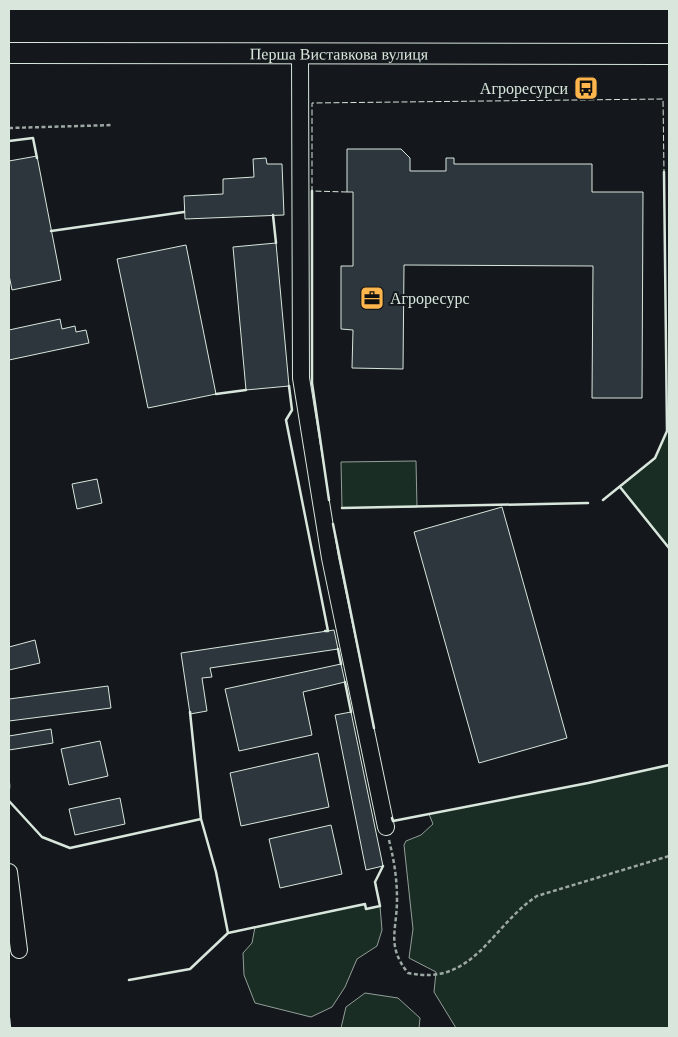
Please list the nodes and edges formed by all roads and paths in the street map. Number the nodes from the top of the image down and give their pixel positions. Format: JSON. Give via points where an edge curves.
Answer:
{"nodes":[{"id":1,"x":9,"y":53,"type":"edge"},
{"id":2,"x":300,"y":54,"type":"junction"},
{"id":3,"x":669,"y":54,"type":"edge"},
{"id":4,"x":113,"y":125,"type":"dead end"},
{"id":5,"x":9,"y":128,"type":"edge"},
{"id":6,"x":386,"y":826,"type":"joint"},
{"id":7,"x":669,"y":856,"type":"edge"},
{"id":8,"x":9,"y":872,"type":"edge"},
{"id":9,"x":19,"y":950,"type":"dead end"}],
"edges":[{"from":1,"to":2,"type":"main road","name":"Перша Виставкова вулиця"},
{"from":2,"to":3,"type":"main road","name":"Перша Виставкова вулиця"},
{"from":2,"to":6,"type":"street","via":[[301,378],[330,558]]},
{"from":4,"to":5,"type":"path"},
{"from":6,"to":7,"type":"path","via":[[396,869],[393,933],[397,959],[408,973],[424,977],[463,966],[521,907],[537,896]]},
{"from":8,"to":9,"type":"street"}]}
